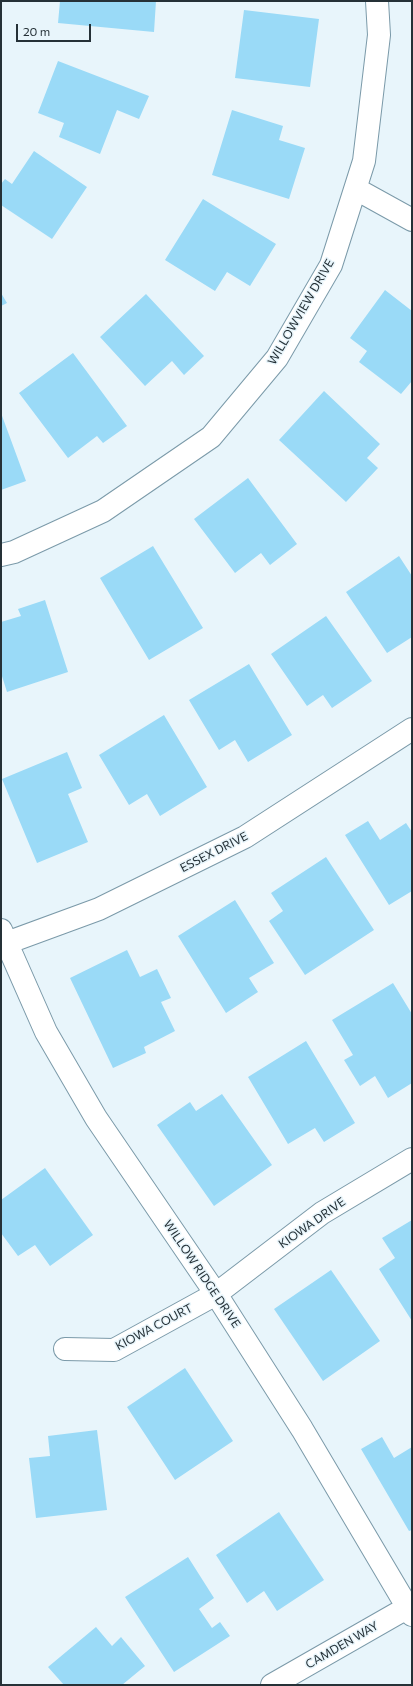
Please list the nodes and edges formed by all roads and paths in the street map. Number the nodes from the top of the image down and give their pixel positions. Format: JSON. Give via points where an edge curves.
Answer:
{"nodes":[{"id":1,"x":377,"y":1,"type":"edge"},
{"id":2,"x":356,"y":189,"type":"junction"},
{"id":3,"x":412,"y":220,"type":"edge"},
{"id":4,"x":1,"y":555,"type":"edge"},
{"id":5,"x":412,"y":729,"type":"edge"},
{"id":6,"x":3,"y":939,"type":"edge"},
{"id":7,"x":412,"y":1159,"type":"edge"},
{"id":8,"x":216,"y":1294,"type":"junction"},
{"id":9,"x":65,"y":1349,"type":"dead end"},
{"id":10,"x":411,"y":1609,"type":"edge"},
{"id":11,"x":272,"y":1685,"type":"edge"}],
"edges":[{"from":1,"to":2,"type":"street","name":"WILLOWVIEW DRIVE","via":[[379,35],[364,161]]},
{"from":2,"to":3,"type":"street"},
{"from":2,"to":4,"type":"street","name":"WILLOWVIEW DRIVE","via":[[331,265],[277,358],[211,437],[103,511],[14,552]]},
{"from":5,"to":6,"type":"street","name":"ESSEX DRIVE","via":[[245,837],[99,909]]},
{"from":6,"to":8,"type":"street","name":"WILLOW RIDGE DRIVE","via":[[46,1032],[96,1118]]},
{"from":7,"to":8,"type":"street","name":"KIOWA DRIVE","via":[[322,1213]]},
{"from":8,"to":9,"type":"street","name":"KIOWA COURT","via":[[114,1350]]},
{"from":8,"to":10,"type":"street","name":"WILLOW RIDGE DRIVE","via":[[302,1429]]},
{"from":10,"to":11,"type":"street","name":"CAMDEN WAY"}]}
